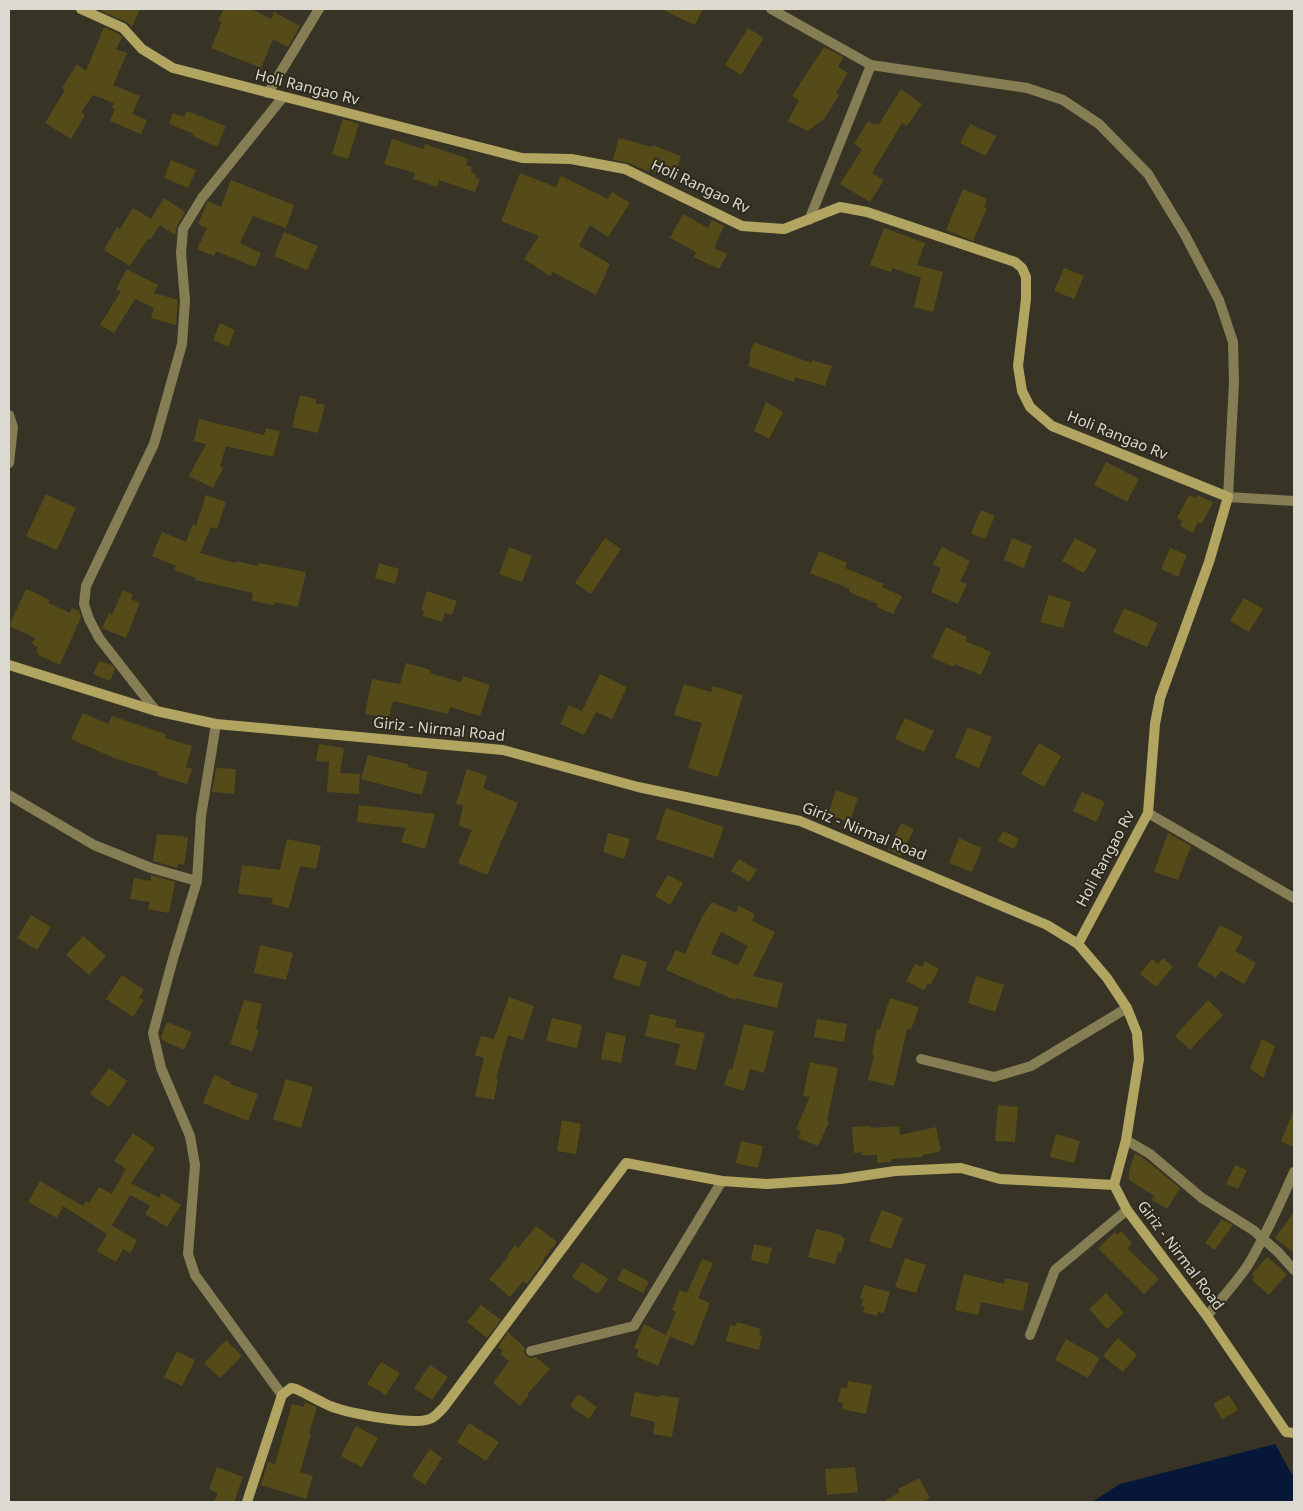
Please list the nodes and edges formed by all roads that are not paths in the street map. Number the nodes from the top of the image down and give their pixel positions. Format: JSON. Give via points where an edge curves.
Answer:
{"nodes":[{"id":1,"x":81,"y":9,"type":"edge"},
{"id":2,"x":319,"y":9,"type":"edge"},
{"id":3,"x":771,"y":9,"type":"edge"},
{"id":4,"x":872,"y":65,"type":"junction"},
{"id":5,"x":268,"y":93,"type":"junction"},
{"id":6,"x":283,"y":97,"type":"junction"},
{"id":7,"x":809,"y":220,"type":"junction"},
{"id":8,"x":9,"y":415,"type":"edge"},
{"id":9,"x":9,"y":463,"type":"edge"},
{"id":10,"x":1228,"y":497,"type":"junction"},
{"id":11,"x":1294,"y":501,"type":"edge"},
{"id":12,"x":9,"y":665,"type":"edge"},
{"id":13,"x":156,"y":711,"type":"junction"},
{"id":14,"x":216,"y":724,"type":"junction"},
{"id":15,"x":9,"y":795,"type":"edge"},
{"id":16,"x":1148,"y":813,"type":"junction"},
{"id":17,"x":197,"y":881,"type":"junction"},
{"id":18,"x":1294,"y":898,"type":"edge"},
{"id":19,"x":1078,"y":944,"type":"junction"},
{"id":20,"x":1127,"y":1008,"type":"junction"},
{"id":21,"x":921,"y":1059,"type":"dead end"},
{"id":22,"x":1126,"y":1140,"type":"junction"},
{"id":23,"x":1294,"y":1172,"type":"edge"},
{"id":24,"x":722,"y":1181,"type":"junction"},
{"id":25,"x":1114,"y":1185,"type":"junction"},
{"id":26,"x":1127,"y":1210,"type":"junction"},
{"id":27,"x":1263,"y":1239,"type":"junction"},
{"id":28,"x":1294,"y":1270,"type":"edge"},
{"id":29,"x":1207,"y":1316,"type":"junction"},
{"id":30,"x":1030,"y":1336,"type":"dead end"},
{"id":31,"x":531,"y":1351,"type":"dead end"},
{"id":32,"x":282,"y":1395,"type":"junction"},
{"id":33,"x":1292,"y":1432,"type":"edge"},
{"id":34,"x":248,"y":1502,"type":"edge"}],
"edges":[{"from":1,"to":5,"type":"street","name":"Holi Rangao Rv","via":[[123,28],[142,49],[173,68]]},
{"from":2,"to":5,"type":"street"},
{"from":3,"to":4,"type":"street"},
{"from":4,"to":7,"type":"street"},
{"from":4,"to":10,"type":"street","via":[[1027,88],[1063,100],[1099,124],[1148,174],[1186,235],[1219,300],[1233,342]]},
{"from":5,"to":6,"type":"street","name":"Holi Rangao Rv"},
{"from":6,"to":7,"type":"street","name":"Holi Rangao Rv","via":[[522,158],[572,159],[625,169],[742,226],[784,228]]},
{"from":6,"to":13,"type":"street","via":[[202,198],[183,229],[181,253],[185,301],[182,344],[154,444],[86,586],[84,604],[99,638]]},
{"from":7,"to":10,"type":"street","name":"Holi Rangao Rv","via":[[840,207],[867,212],[1015,262],[1026,277],[1018,366],[1022,391],[1030,406],[1052,426]]},
{"from":8,"to":9,"type":"street","via":[[13,427]]},
{"from":10,"to":11,"type":"street","name":"Holi Rangao Rv"},
{"from":10,"to":16,"type":"street","name":"Holi Rangao Rv","via":[[1209,562],[1160,698]]},
{"from":12,"to":13,"type":"street","name":"Giriz - Nirmal Road"},
{"from":13,"to":14,"type":"street","name":"Giriz - Nirmal Road"},
{"from":14,"to":17,"type":"street","via":[[200,816]]},
{"from":14,"to":19,"type":"street","name":"Giriz - Nirmal Road","via":[[503,750],[638,787],[800,820],[1047,925]]},
{"from":15,"to":17,"type":"street","via":[[94,845],[151,868]]},
{"from":16,"to":18,"type":"street"},
{"from":16,"to":19,"type":"street","name":"Holi Rangao Rv"},
{"from":17,"to":32,"type":"street","via":[[153,1033],[162,1068],[190,1136],[195,1165],[188,1254],[195,1275]]},
{"from":19,"to":20,"type":"street","name":"Giriz - Nirmal Road"},
{"from":20,"to":21,"type":"street","via":[[1031,1066],[994,1076]]},
{"from":20,"to":22,"type":"street","name":"Giriz - Nirmal Road","via":[[1137,1033],[1139,1059]]},
{"from":22,"to":25,"type":"street","name":"Giriz - Nirmal Road"},
{"from":22,"to":27,"type":"street","via":[[1150,1154],[1202,1198]]},
{"from":23,"to":27,"type":"street"},
{"from":24,"to":25,"type":"street","via":[[767,1184],[962,1168],[1000,1179]]},
{"from":24,"to":31,"type":"street","via":[[634,1326]]},
{"from":24,"to":32,"type":"street","via":[[626,1163],[444,1407],[432,1418],[420,1422],[345,1411],[291,1388]]},
{"from":25,"to":26,"type":"street","name":"Giriz - Nirmal Road"},
{"from":26,"to":29,"type":"street","name":"Giriz - Nirmal Road"},
{"from":26,"to":30,"type":"street","via":[[1055,1270]]},
{"from":27,"to":28,"type":"street"},
{"from":27,"to":29,"type":"street","via":[[1241,1274]]},
{"from":29,"to":33,"type":"street","name":"Giriz - Nirmal Road"},
{"from":32,"to":34,"type":"street"}]}
